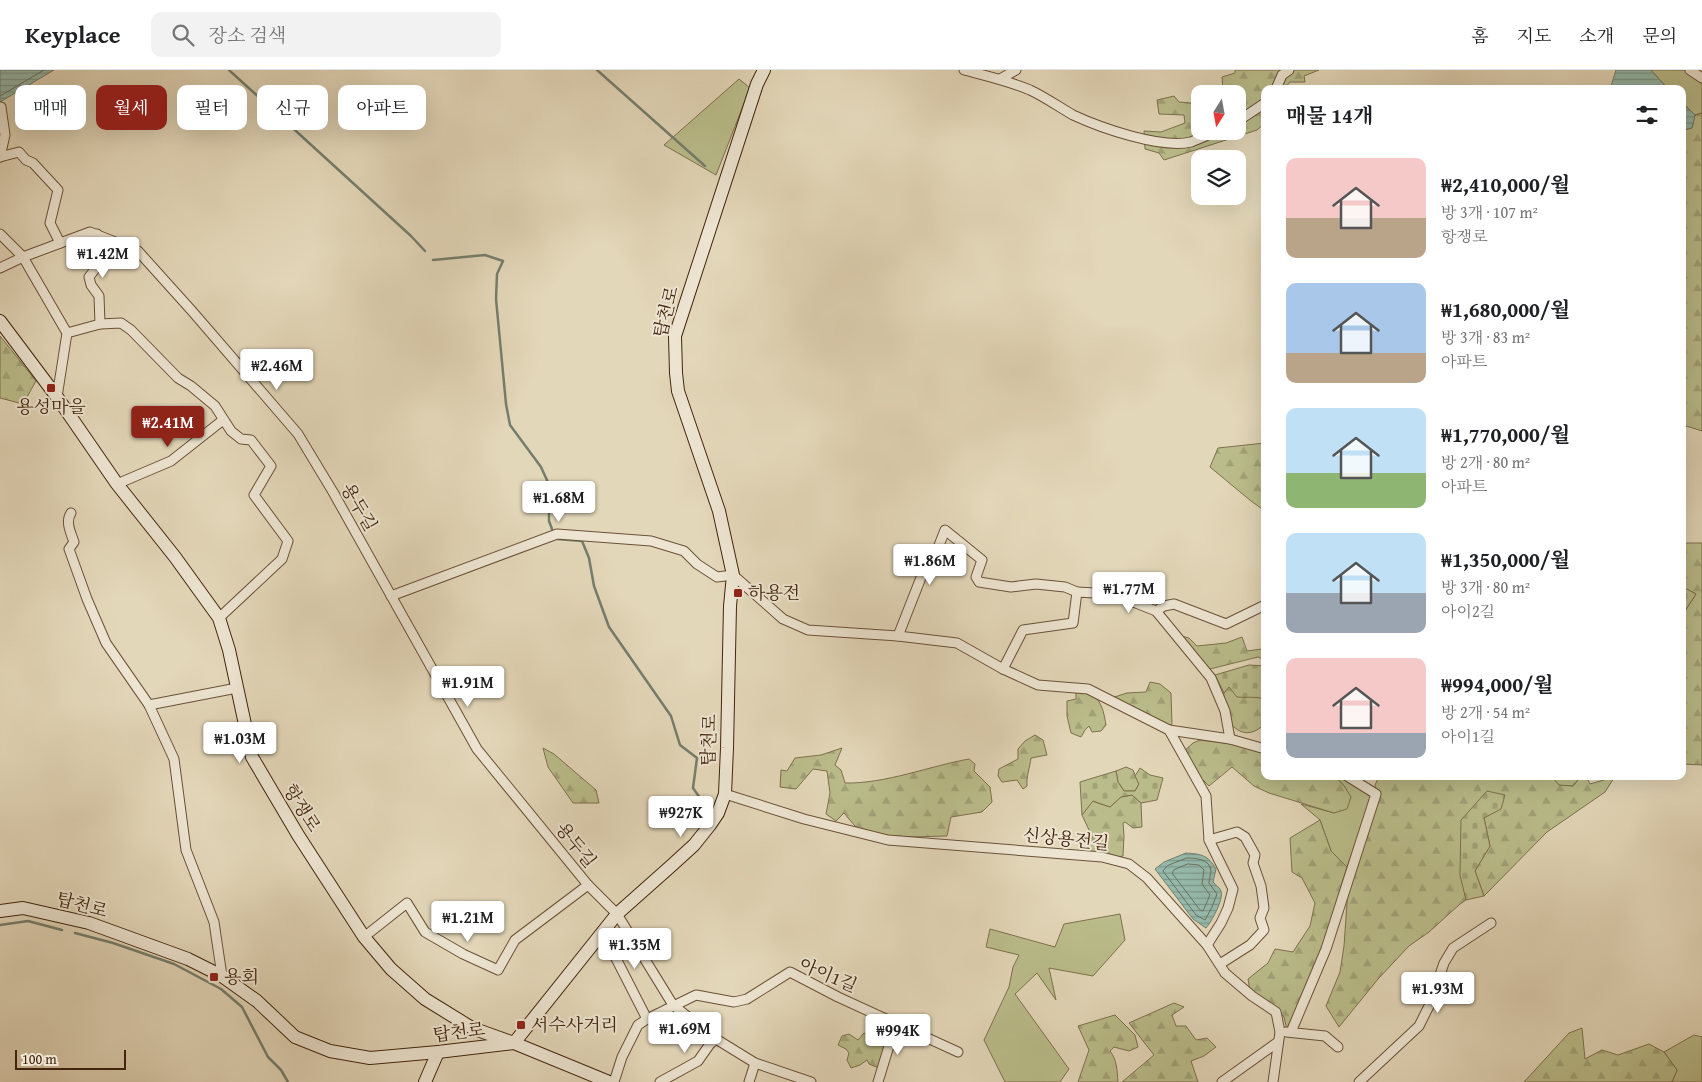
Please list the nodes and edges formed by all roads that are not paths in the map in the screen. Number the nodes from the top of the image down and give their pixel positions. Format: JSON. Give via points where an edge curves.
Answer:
{"nodes":[{"id":1,"x":764,"y":70,"type":"edge"},
{"id":2,"x":964,"y":70,"type":"edge"},
{"id":3,"x":1016,"y":70,"type":"edge"},
{"id":4,"x":1690,"y":70,"type":"edge"},
{"id":5,"x":1283,"y":72,"type":"edge"},
{"id":6,"x":1702,"y":78,"type":"edge"},
{"id":7,"x":1000,"y":79,"type":"junction"},
{"id":8,"x":1278,"y":85,"type":"edge"},
{"id":9,"x":1,"y":106,"type":"edge"},
{"id":10,"x":1261,"y":106,"type":"edge"},
{"id":11,"x":1246,"y":116,"type":"edge"},
{"id":12,"x":1196,"y":140,"type":"edge"},
{"id":13,"x":0,"y":157,"type":"edge"},
{"id":14,"x":0,"y":234,"type":"edge"},
{"id":15,"x":97,"y":234,"type":"junction"},
{"id":16,"x":60,"y":243,"type":"junction"},
{"id":17,"x":23,"y":257,"type":"junction"},
{"id":18,"x":0,"y":268,"type":"edge"},
{"id":19,"x":0,"y":321,"type":"edge"},
{"id":20,"x":100,"y":324,"type":"junction"},
{"id":21,"x":67,"y":333,"type":"junction"},
{"id":22,"x":57,"y":397,"type":"junction"},
{"id":23,"x":223,"y":420,"type":"junction"},
{"id":24,"x":117,"y":484,"type":"junction"},
{"id":25,"x":71,"y":513,"type":"dead end"},
{"id":26,"x":733,"y":575,"type":"junction"},
{"id":27,"x":1078,"y":592,"type":"junction"},
{"id":28,"x":391,"y":596,"type":"junction"},
{"id":29,"x":1261,"y":607,"type":"edge"},
{"id":30,"x":1156,"y":611,"type":"junction"},
{"id":31,"x":218,"y":618,"type":"junction"},
{"id":32,"x":898,"y":636,"type":"junction"},
{"id":33,"x":1003,"y":670,"type":"junction"},
{"id":34,"x":237,"y":688,"type":"junction"},
{"id":35,"x":149,"y":706,"type":"junction"},
{"id":36,"x":1169,"y":730,"type":"junction"},
{"id":37,"x":1230,"y":739,"type":"junction"},
{"id":38,"x":1261,"y":748,"type":"edge"},
{"id":39,"x":1353,"y":780,"type":"edge"},
{"id":40,"x":725,"y":794,"type":"junction"},
{"id":41,"x":1209,"y":840,"type":"junction"},
{"id":42,"x":588,"y":885,"type":"junction"},
{"id":43,"x":0,"y":911,"type":"edge"},
{"id":44,"x":617,"y":914,"type":"junction"},
{"id":45,"x":1490,"y":923,"type":"dead end"},
{"id":46,"x":602,"y":931,"type":"junction"},
{"id":47,"x":364,"y":937,"type":"junction"},
{"id":48,"x":1207,"y":944,"type":"junction"},
{"id":49,"x":1220,"y":964,"type":"junction"},
{"id":50,"x":222,"y":976,"type":"junction"},
{"id":51,"x":674,"y":1004,"type":"junction"},
{"id":52,"x":647,"y":1019,"type":"junction"},
{"id":53,"x":896,"y":1023,"type":"junction"},
{"id":54,"x":1280,"y":1032,"type":"junction"},
{"id":55,"x":1291,"y":1032,"type":"junction"},
{"id":56,"x":716,"y":1039,"type":"junction"},
{"id":57,"x":1278,"y":1042,"type":"junction"},
{"id":58,"x":514,"y":1043,"type":"junction"},
{"id":59,"x":1338,"y":1047,"type":"dead end"},
{"id":60,"x":438,"y":1052,"type":"junction"},
{"id":61,"x":958,"y":1052,"type":"dead end"},
{"id":62,"x":755,"y":1063,"type":"junction"},
{"id":63,"x":425,"y":1082,"type":"edge"},
{"id":64,"x":609,"y":1082,"type":"edge"},
{"id":65,"x":614,"y":1082,"type":"edge"},
{"id":66,"x":660,"y":1082,"type":"edge"},
{"id":67,"x":749,"y":1082,"type":"edge"},
{"id":68,"x":812,"y":1082,"type":"edge"},
{"id":69,"x":878,"y":1082,"type":"edge"},
{"id":70,"x":1222,"y":1082,"type":"edge"},
{"id":71,"x":1273,"y":1082,"type":"edge"},
{"id":72,"x":1359,"y":1082,"type":"edge"}],
"edges":[{"from":1,"to":26,"type":"main road","name":"탑천로","via":[[675,336],[678,391],[719,511]]},
{"from":2,"to":7,"type":"street"},
{"from":3,"to":7,"type":"street"},
{"from":4,"to":6,"type":"street"},
{"from":5,"to":8,"type":"street"},
{"from":7,"to":12,"type":"street","via":[[1030,90],[1074,115],[1144,139],[1171,144]]},
{"from":9,"to":13,"type":"street","via":[[4,135]]},
{"from":10,"to":11,"type":"street"},
{"from":13,"to":16,"type":"street","via":[[19,152],[58,190],[50,223]]},
{"from":14,"to":17,"type":"street"},
{"from":15,"to":16,"type":"street","via":[[90,232]]},
{"from":15,"to":20,"type":"street","via":[[99,264],[89,277],[99,296]]},
{"from":15,"to":28,"type":"street","name":"용두길","via":[[138,251],[298,434]]},
{"from":16,"to":17,"type":"street"},
{"from":17,"to":18,"type":"street"},
{"from":17,"to":21,"type":"street"},
{"from":19,"to":22,"type":"main road","name":"항쟁로"},
{"from":20,"to":21,"type":"street"},
{"from":20,"to":23,"type":"street","via":[[121,323],[131,330],[178,378],[216,406]]},
{"from":21,"to":22,"type":"street"},
{"from":22,"to":24,"type":"main road","name":"항쟁로"},
{"from":23,"to":24,"type":"street","via":[[171,461]]},
{"from":23,"to":31,"type":"street","via":[[241,439],[251,440],[271,466],[254,495],[288,541],[282,559]]},
{"from":24,"to":31,"type":"main road","name":"항쟁로"},
{"from":25,"to":35,"type":"street","via":[[68,526],[74,542],[69,549],[87,599],[106,643]]},
{"from":26,"to":28,"type":"street","via":[[717,577],[684,551],[651,541],[556,534]]},
{"from":26,"to":32,"type":"street","via":[[783,619],[808,630]]},
{"from":26,"to":40,"type":"main road","name":"탑천로"},
{"from":27,"to":30,"type":"street","via":[[1113,594]]},
{"from":27,"to":32,"type":"street","via":[[1036,584],[1012,587],[979,582],[976,577],[982,560],[945,530],[922,575]]},
{"from":27,"to":33,"type":"street","via":[[1073,623],[1022,630]]},
{"from":28,"to":42,"type":"street","name":"용두길","via":[[478,749]]},
{"from":29,"to":30,"type":"street","via":[[1226,624],[1174,604]]},
{"from":30,"to":37,"type":"street","via":[[1211,678],[1225,711]]},
{"from":31,"to":34,"type":"main road","name":"항쟁로","via":[[230,650]]},
{"from":32,"to":33,"type":"street","via":[[957,643]]},
{"from":33,"to":36,"type":"street","via":[[1038,685],[1088,690]]},
{"from":34,"to":35,"type":"street"},
{"from":34,"to":47,"type":"main road","name":"항쟁로","via":[[252,757]]},
{"from":35,"to":50,"type":"street","via":[[174,759],[186,850],[214,922]]},
{"from":36,"to":37,"type":"street"},
{"from":36,"to":41,"type":"street","via":[[1206,796]]},
{"from":37,"to":38,"type":"street"},
{"from":39,"to":55,"type":"street","via":[[1376,794],[1326,948]]},
{"from":40,"to":44,"type":"main road","name":"탑천로","via":[[718,813],[694,845]]},
{"from":40,"to":48,"type":"street","name":"신상용전길","via":[[804,819],[888,840],[1102,857],[1129,864],[1147,878]]},
{"from":41,"to":48,"type":"street","via":[[1233,889],[1228,908]]},
{"from":41,"to":49,"type":"street","via":[[1237,832],[1245,837],[1254,855],[1264,908],[1260,918],[1264,930],[1250,945]]},
{"from":42,"to":44,"type":"street","name":"용두길"},
{"from":42,"to":47,"type":"street","via":[[515,940],[498,970],[425,932],[406,903]]},
{"from":43,"to":50,"type":"main road","name":"탑천로","via":[[23,908],[89,923],[188,959]]},
{"from":44,"to":46,"type":"main road","name":"탑천로"},
{"from":44,"to":51,"type":"street","name":"용두길"},
{"from":45,"to":72,"type":"street","via":[[1453,948],[1419,1026]]},
{"from":46,"to":52,"type":"street"},
{"from":46,"to":58,"type":"main road","name":"탑천로"},
{"from":47,"to":58,"type":"main road","name":"항쟁로","via":[[391,969],[425,999],[472,1028]]},
{"from":48,"to":49,"type":"street","name":"신상용전길"},
{"from":49,"to":54,"type":"street","name":"신상용전길","via":[[1225,973],[1276,1012]]},
{"from":50,"to":60,"type":"main road","name":"탑천로","via":[[257,1001],[296,1037],[330,1051],[370,1058]]},
{"from":51,"to":52,"type":"street","name":"아이1길"},
{"from":51,"to":53,"type":"street","name":"아이1길","via":[[696,995],[734,1002],[747,999],[790,972]]},
{"from":51,"to":56,"type":"street","name":"용두길"},
{"from":52,"to":65,"type":"street","name":"아이1길","via":[[638,1024]]},
{"from":53,"to":61,"type":"street"},
{"from":53,"to":69,"type":"street"},
{"from":54,"to":55,"type":"street"},
{"from":54,"to":57,"type":"street"},
{"from":55,"to":59,"type":"street","via":[[1325,1036]]},
{"from":56,"to":62,"type":"street","name":"용두길"},
{"from":56,"to":66,"type":"street","via":[[698,1061]]},
{"from":57,"to":70,"type":"street"},
{"from":57,"to":71,"type":"street"},
{"from":58,"to":60,"type":"main road","name":"탑천로"},
{"from":58,"to":64,"type":"main road","name":"항쟁로"},
{"from":60,"to":63,"type":"main road"},
{"from":62,"to":67,"type":"street"},
{"from":62,"to":68,"type":"street","name":"용두길"}]}
